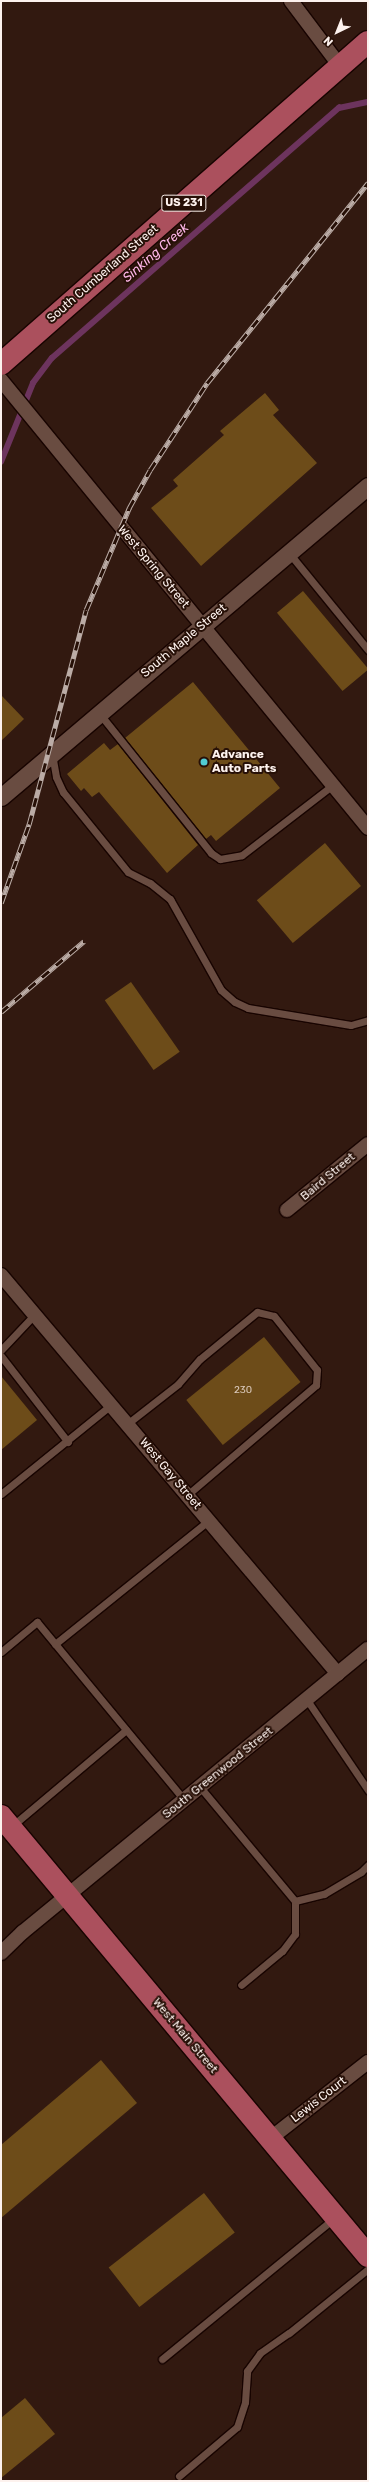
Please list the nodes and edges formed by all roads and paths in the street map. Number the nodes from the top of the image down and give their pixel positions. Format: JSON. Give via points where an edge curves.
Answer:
{"nodes":[{"id":1,"x":291,"y":1,"type":"edge"},
{"id":2,"x":368,"y":42,"type":"edge"},
{"id":3,"x":340,"y":66,"type":"junction"},
{"id":4,"x":1,"y":364,"type":"edge"},
{"id":5,"x":1,"y":380,"type":"edge"},
{"id":6,"x":368,"y":486,"type":"edge"},
{"id":7,"x":288,"y":553,"type":"junction"},
{"id":8,"x":201,"y":626,"type":"junction"},
{"id":9,"x":368,"y":650,"type":"edge"},
{"id":10,"x":99,"y":713,"type":"junction"},
{"id":11,"x":52,"y":754,"type":"junction"},
{"id":12,"x":333,"y":785,"type":"junction"},
{"id":13,"x":1,"y":797,"type":"edge"},
{"id":14,"x":368,"y":828,"type":"edge"},
{"id":15,"x":368,"y":1020,"type":"edge"},
{"id":16,"x":368,"y":1144,"type":"edge"},
{"id":17,"x":287,"y":1210,"type":"dead end"},
{"id":18,"x":1,"y":1275,"type":"edge"},
{"id":19,"x":35,"y":1314,"type":"junction"},
{"id":20,"x":1,"y":1350,"type":"edge"},
{"id":21,"x":1,"y":1356,"type":"edge"},
{"id":22,"x":112,"y":1405,"type":"junction"},
{"id":23,"x":128,"y":1424,"type":"junction"},
{"id":24,"x":68,"y":1442,"type":"junction"},
{"id":25,"x":1,"y":1494,"type":"edge"},
{"id":26,"x":187,"y":1495,"type":"junction"},
{"id":27,"x":208,"y":1521,"type":"junction"},
{"id":28,"x":55,"y":1644,"type":"junction"},
{"id":29,"x":368,"y":1649,"type":"edge"},
{"id":30,"x":1,"y":1652,"type":"edge"},
{"id":31,"x":338,"y":1674,"type":"junction"},
{"id":32,"x":307,"y":1700,"type":"junction"},
{"id":33,"x":126,"y":1730,"type":"junction"},
{"id":34,"x":200,"y":1787,"type":"junction"},
{"id":35,"x":368,"y":1790,"type":"edge"},
{"id":36,"x":184,"y":1800,"type":"junction"},
{"id":37,"x":6,"y":1822,"type":"edge"},
{"id":38,"x":368,"y":1865,"type":"edge"},
{"id":39,"x":68,"y":1896,"type":"junction"},
{"id":40,"x":295,"y":1900,"type":"junction"},
{"id":41,"x":1,"y":1954,"type":"edge"},
{"id":42,"x":241,"y":1985,"type":"dead end"},
{"id":43,"x":368,"y":2062,"type":"edge"},
{"id":44,"x":271,"y":2138,"type":"junction"},
{"id":45,"x":336,"y":2217,"type":"junction"},
{"id":46,"x":368,"y":2256,"type":"edge"},
{"id":47,"x":368,"y":2270,"type":"edge"},
{"id":48,"x":162,"y":2359,"type":"dead end"},
{"id":49,"x":178,"y":2476,"type":"dead end"}],
"edges":[{"from":1,"to":3,"type":"street"},
{"from":2,"to":3,"type":"main road","name":"South Cumberland Street","number":"US 231"},
{"from":3,"to":4,"type":"main road","name":"South Cumberland Street","number":"US 231"},
{"from":5,"to":8,"type":"street","name":"West Spring Street"},
{"from":6,"to":7,"type":"street","name":"South Maple Street"},
{"from":7,"to":8,"type":"street","name":"South Maple Street"},
{"from":7,"to":9,"type":"lane"},
{"from":8,"to":10,"type":"street","name":"South Maple Street"},
{"from":8,"to":12,"type":"street","name":"West Spring Street"},
{"from":10,"to":11,"type":"street","name":"South Maple Street"},
{"from":10,"to":12,"type":"lane","via":[[211,854],[220,859],[242,855]]},
{"from":11,"to":13,"type":"street","name":"South Maple Street"},
{"from":11,"to":15,"type":"lane","via":[[56,777],[63,792],[128,872],[150,882],[170,899],[221,990],[235,1002],[248,1008],[345,1024]]},
{"from":12,"to":14,"type":"street","name":"West Spring Street"},
{"from":16,"to":17,"type":"street","name":"Baird Street"},
{"from":18,"to":19,"type":"street","name":"West Gay Street"},
{"from":19,"to":20,"type":"lane"},
{"from":19,"to":22,"type":"street","name":"West Gay Street"},
{"from":21,"to":24,"type":"lane"},
{"from":22,"to":23,"type":"street","name":"West Gay Street"},
{"from":22,"to":24,"type":"lane"},
{"from":23,"to":26,"type":"street","name":"West Gay Street"},
{"from":23,"to":26,"type":"lane","via":[[178,1384],[200,1359],[257,1312],[274,1316],[318,1370],[316,1385]]},
{"from":24,"to":25,"type":"lane"},
{"from":26,"to":27,"type":"street","name":"West Gay Street"},
{"from":27,"to":28,"type":"lane"},
{"from":27,"to":31,"type":"street","name":"West Gay Street"},
{"from":28,"to":30,"type":"lane","via":[[37,1622]]},
{"from":28,"to":33,"type":"lane"},
{"from":29,"to":31,"type":"street","name":"South Greenwood Street"},
{"from":31,"to":32,"type":"street","name":"South Greenwood Street"},
{"from":32,"to":34,"type":"street","name":"South Greenwood Street"},
{"from":32,"to":35,"type":"lane"},
{"from":33,"to":36,"type":"lane"},
{"from":33,"to":37,"type":"lane"},
{"from":34,"to":36,"type":"street","name":"South Greenwood Street"},
{"from":34,"to":40,"type":"lane"},
{"from":36,"to":39,"type":"street","name":"South Greenwood Street"},
{"from":37,"to":39,"type":"main road","name":"West Main Street"},
{"from":38,"to":40,"type":"lane","via":[[324,1894]]},
{"from":39,"to":41,"type":"street","name":"South Greenwood Street","via":[[23,1932]]},
{"from":39,"to":44,"type":"main road","name":"West Main Street"},
{"from":40,"to":42,"type":"lane","via":[[295,1934],[282,1951]]},
{"from":43,"to":44,"type":"street","name":"Lewis Court"},
{"from":44,"to":45,"type":"main road","name":"West Main Street"},
{"from":45,"to":46,"type":"main road","name":"West Main Street"},
{"from":45,"to":48,"type":"lane"},
{"from":47,"to":49,"type":"lane","via":[[289,2333],[260,2352],[247,2371],[245,2402],[237,2427]]}]}
